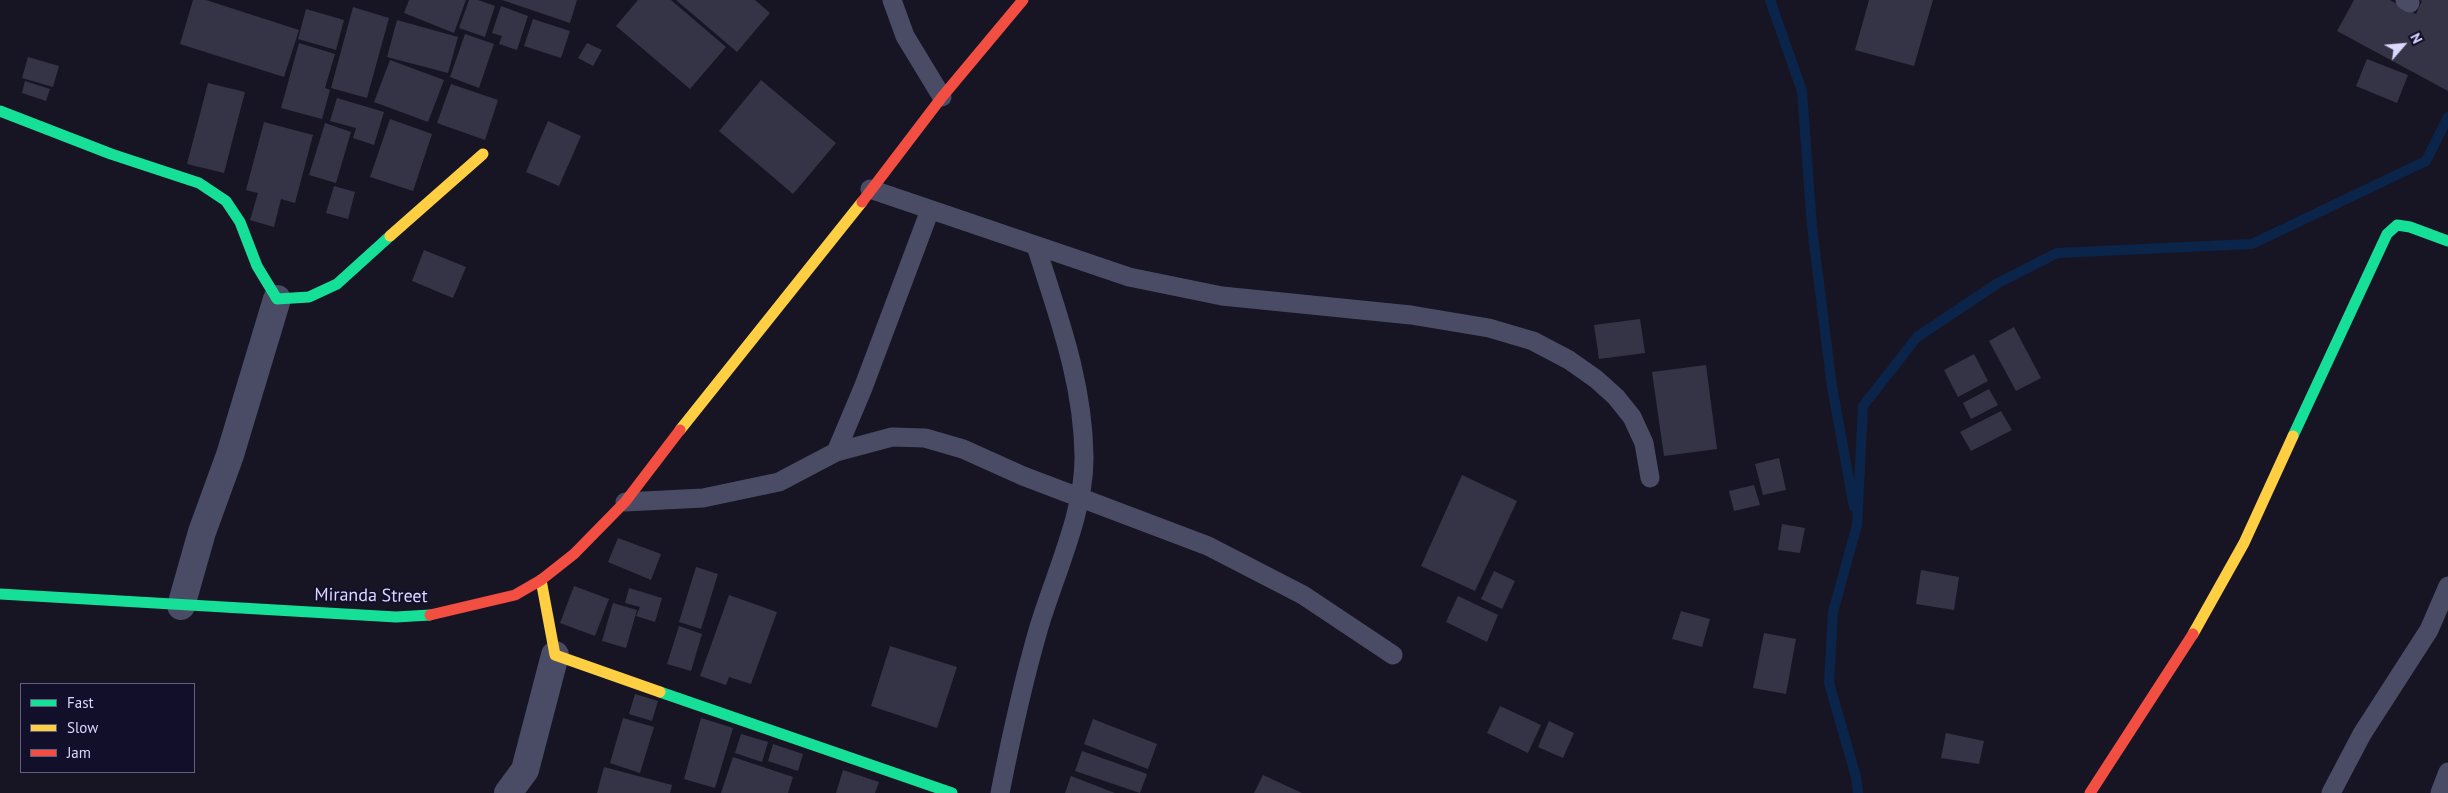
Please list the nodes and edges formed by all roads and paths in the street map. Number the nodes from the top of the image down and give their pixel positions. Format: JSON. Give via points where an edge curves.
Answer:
{"nodes":[{"id":1,"x":892,"y":0,"type":"edge"},
{"id":2,"x":1023,"y":0,"type":"edge"},
{"id":3,"x":942,"y":97,"type":"junction"},
{"id":4,"x":0,"y":111,"type":"edge"},
{"id":5,"x":483,"y":154,"type":"dead end"},
{"id":6,"x":870,"y":190,"type":"junction"},
{"id":7,"x":930,"y":210,"type":"junction"},
{"id":8,"x":2448,"y":241,"type":"edge"},
{"id":9,"x":1036,"y":246,"type":"junction"},
{"id":10,"x":276,"y":299,"type":"junction"},
{"id":11,"x":836,"y":452,"type":"junction"},
{"id":12,"x":1650,"y":478,"type":"dead end"},
{"id":13,"x":1080,"y":498,"type":"junction"},
{"id":14,"x":625,"y":502,"type":"junction"},
{"id":15,"x":541,"y":580,"type":"junction"},
{"id":16,"x":2448,"y":586,"type":"edge"},
{"id":17,"x":0,"y":594,"type":"edge"},
{"id":18,"x":181,"y":606,"type":"junction"},
{"id":19,"x":1393,"y":654,"type":"dead end"},
{"id":20,"x":555,"y":656,"type":"junction"},
{"id":21,"x":2448,"y":772,"type":"edge"},
{"id":22,"x":508,"y":793,"type":"edge"},
{"id":23,"x":952,"y":793,"type":"edge"},
{"id":24,"x":1000,"y":793,"type":"edge"},
{"id":25,"x":2090,"y":793,"type":"edge"},
{"id":26,"x":2331,"y":793,"type":"edge"},
{"id":27,"x":2440,"y":793,"type":"edge"}],
"edges":[{"from":1,"to":3,"type":"lane","via":[[905,36]]},
{"from":2,"to":3,"type":"street","name":"Miranda Street"},
{"from":3,"to":6,"type":"street","name":"Miranda Street"},
{"from":4,"to":10,"type":"street","via":[[199,183],[226,201],[240,222],[257,266]]},
{"from":5,"to":10,"type":"street","via":[[337,284],[310,297]]},
{"from":6,"to":7,"type":"lane"},
{"from":6,"to":14,"type":"street","name":"Miranda Street","via":[[818,260],[709,390]]},
{"from":7,"to":9,"type":"lane"},
{"from":7,"to":11,"type":"lane"},
{"from":8,"to":25,"type":"street","via":[[2410,227],[2397,226],[2387,234],[2244,543],[2182,654]]},
{"from":9,"to":12,"type":"lane","via":[[1129,277],[1213,294],[1411,315],[1488,328],[1533,341],[1569,360],[1616,397],[1632,417],[1644,443]]},
{"from":9,"to":13,"type":"lane","via":[[1070,352],[1082,407],[1084,458]]},
{"from":10,"to":18,"type":"street"},
{"from":11,"to":13,"type":"lane","via":[[892,437],[925,438],[963,449]]},
{"from":11,"to":14,"type":"lane","via":[[779,482],[703,498]]},
{"from":13,"to":19,"type":"lane","via":[[1208,546],[1303,595]]},
{"from":13,"to":24,"type":"lane","via":[[1039,628],[1013,726]]},
{"from":14,"to":15,"type":"street","name":"Miranda Street","via":[[574,554]]},
{"from":15,"to":18,"type":"street","name":"Miranda Street","via":[[515,595],[440,614],[396,617]]},
{"from":15,"to":20,"type":"street"},
{"from":16,"to":26,"type":"lane","via":[[2429,630],[2362,734]]},
{"from":17,"to":18,"type":"street","name":"Miranda Street"},
{"from":20,"to":22,"type":"street","via":[[525,770]]},
{"from":20,"to":23,"type":"street"},
{"from":21,"to":27,"type":"lane"}]}
